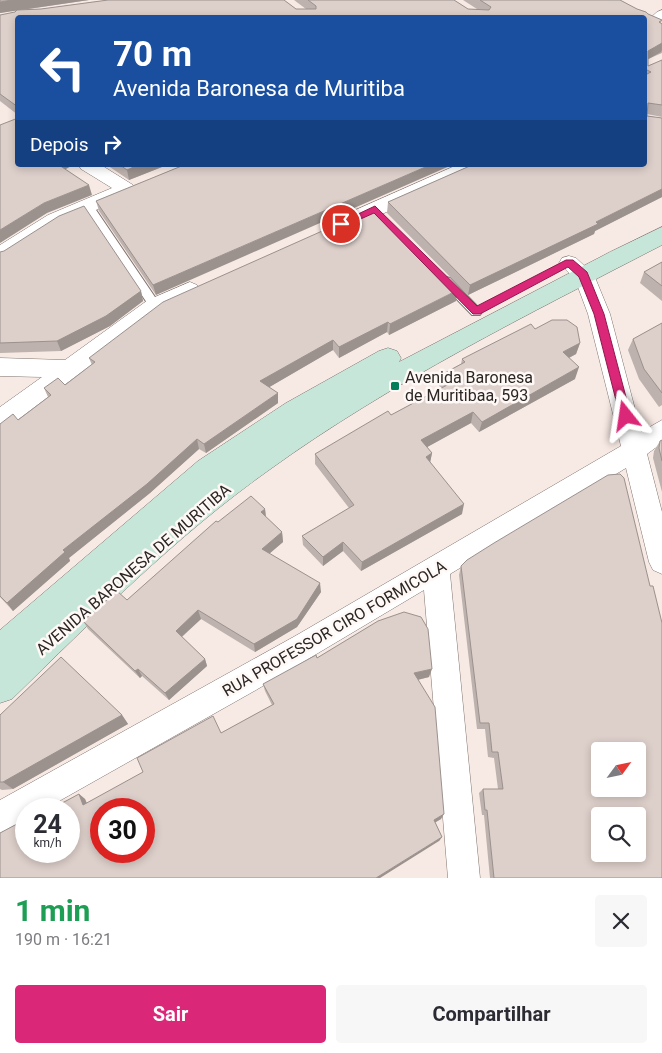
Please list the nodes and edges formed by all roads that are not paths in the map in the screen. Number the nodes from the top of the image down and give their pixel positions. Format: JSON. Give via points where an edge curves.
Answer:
{"nodes":[{"id":1,"x":640,"y":14,"type":"edge"},
{"id":2,"x":643,"y":15,"type":"edge"},
{"id":3,"x":647,"y":16,"type":"edge"},
{"id":4,"x":660,"y":20,"type":"edge"},
{"id":5,"x":91,"y":167,"type":"edge"},
{"id":6,"x":469,"y":167,"type":"edge"},
{"id":7,"x":144,"y":182,"type":"edge"},
{"id":8,"x":126,"y":189,"type":"junction"},
{"id":9,"x":88,"y":206,"type":"junction"},
{"id":10,"x":662,"y":215,"type":"edge"},
{"id":11,"x":331,"y":228,"type":"edge"},
{"id":12,"x":662,"y":235,"type":"edge"},
{"id":13,"x":0,"y":255,"type":"edge"},
{"id":14,"x":576,"y":269,"type":"junction"},
{"id":15,"x":436,"y":271,"type":"edge"},
{"id":16,"x":208,"y":283,"type":"edge"},
{"id":17,"x":155,"y":306,"type":"junction"},
{"id":18,"x":476,"y":312,"type":"junction"},
{"id":19,"x":0,"y":367,"type":"edge"},
{"id":20,"x":67,"y":369,"type":"junction"},
{"id":21,"x":0,"y":420,"type":"edge"},
{"id":22,"x":662,"y":430,"type":"edge"},
{"id":23,"x":634,"y":450,"type":"junction"},
{"id":24,"x":662,"y":562,"type":"edge"},
{"id":25,"x":436,"y":570,"type":"junction"},
{"id":26,"x":0,"y":651,"type":"edge"},
{"id":27,"x":0,"y":687,"type":"edge"},
{"id":28,"x":0,"y":817,"type":"edge"},
{"id":29,"x":462,"y":877,"type":"edge"}],
"edges":[{"from":1,"to":2,"type":"street"},
{"from":3,"to":4,"type":"street"},
{"from":5,"to":8,"type":"street"},
{"from":6,"to":11,"type":"street","via":[[379,212]]},
{"from":7,"to":8,"type":"street"},
{"from":8,"to":9,"type":"street"},
{"from":9,"to":13,"type":"street","via":[[55,220]]},
{"from":9,"to":17,"type":"lane"},
{"from":10,"to":14,"type":"main road","name":"AVENIDA BARONESA DE MURITIBA"},
{"from":12,"to":14,"type":"main road","name":"AVENIDA BARONESA DE MURITIBA"},
{"from":14,"to":18,"type":"main road","name":"AVENIDA BARONESA DE MURITIBA"},
{"from":14,"to":23,"type":"street","via":[[599,314]]},
{"from":14,"to":27,"type":"main road","name":"AVENIDA BARONESA DE MURITIBA","via":[[383,381],[235,479],[112,583]]},
{"from":15,"to":18,"type":"lane"},
{"from":16,"to":17,"type":"street"},
{"from":17,"to":20,"type":"street"},
{"from":18,"to":26,"type":"main road","name":"AVENIDA BARONESA DE MURITIBA","via":[[318,396],[245,442],[208,469]]},
{"from":19,"to":20,"type":"street"},
{"from":20,"to":21,"type":"street"},
{"from":22,"to":23,"type":"street","name":"RUA PROFESSOR CIRO FORMICOLA"},
{"from":23,"to":24,"type":"street"},
{"from":23,"to":25,"type":"street","name":"RUA PROFESSOR CIRO FORMICOLA"},
{"from":25,"to":28,"type":"street","name":"RUA PROFESSOR CIRO FORMICOLA"},
{"from":25,"to":29,"type":"street"}]}
